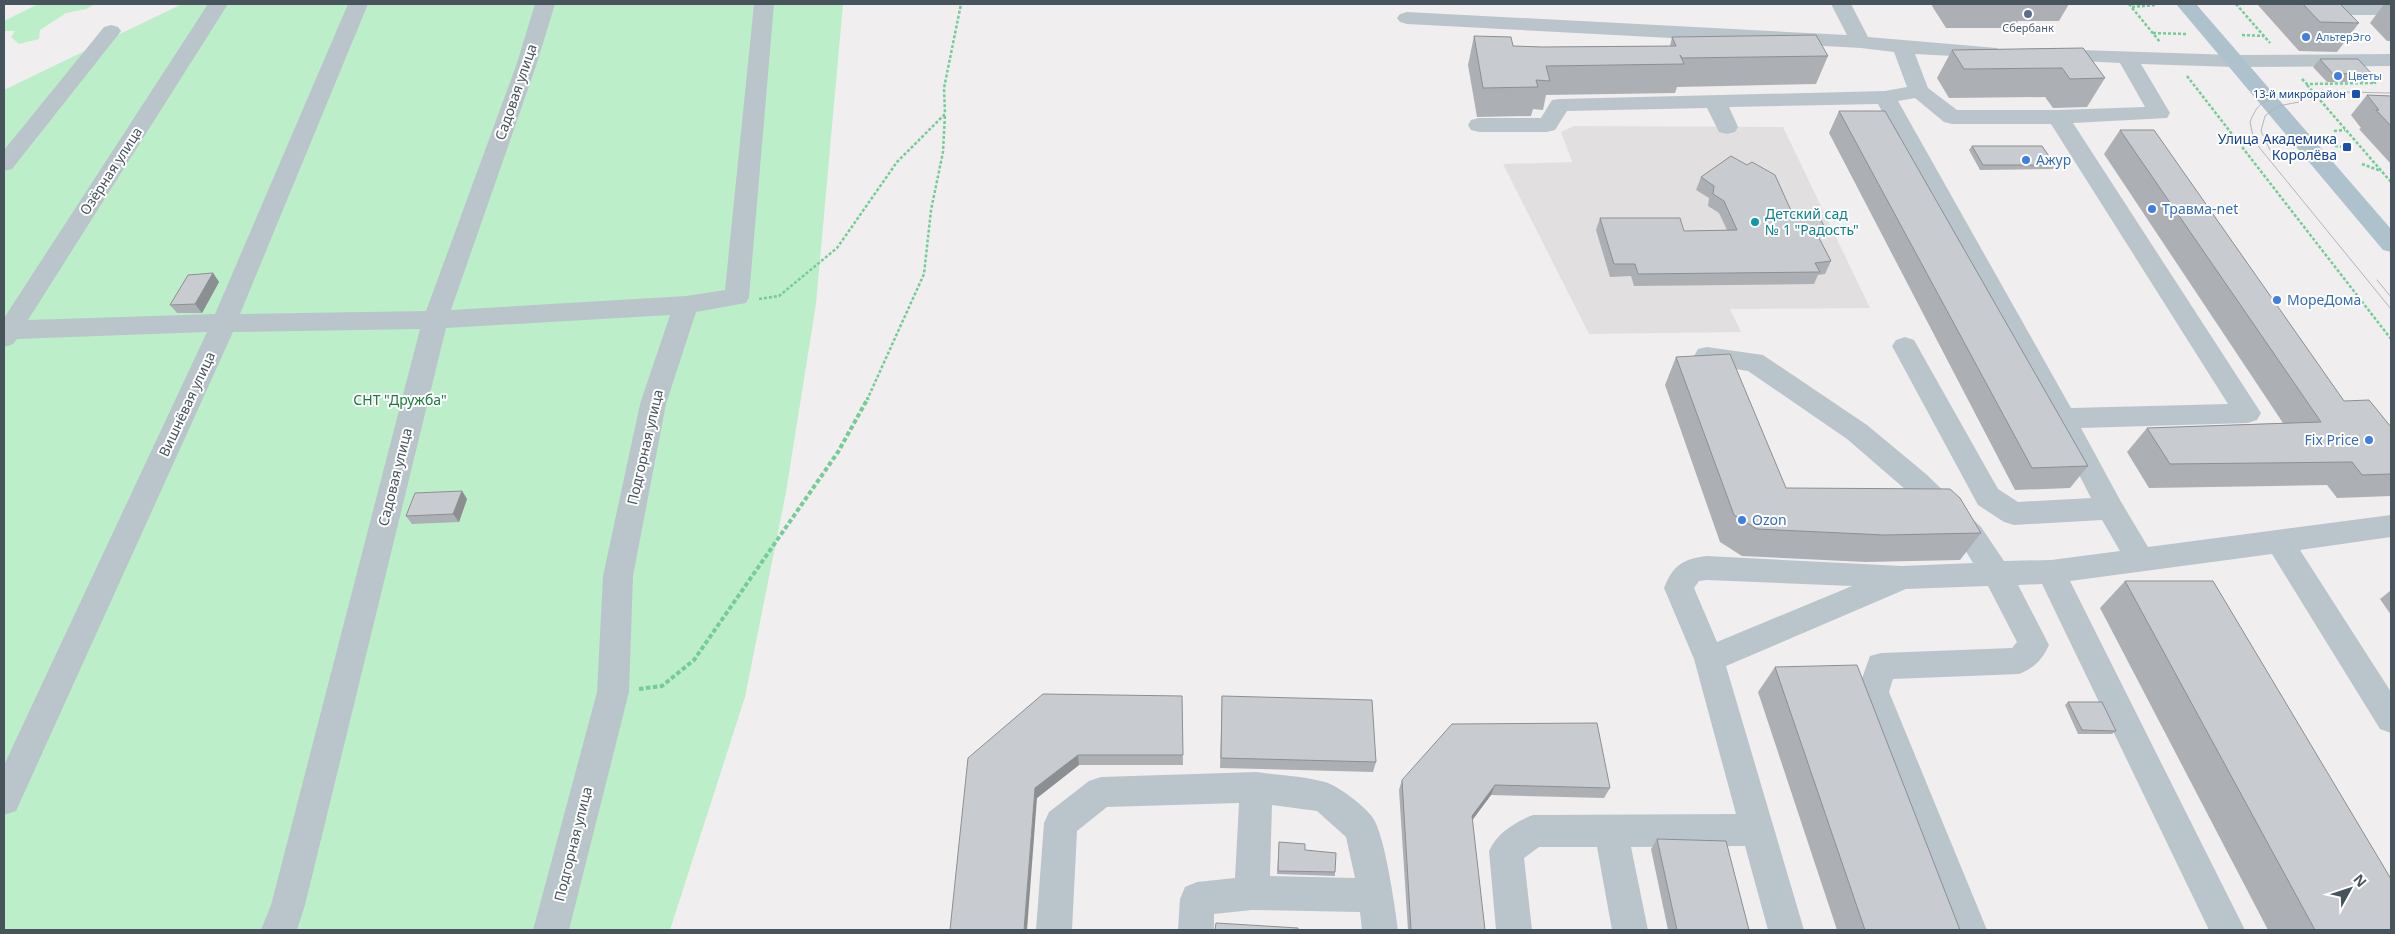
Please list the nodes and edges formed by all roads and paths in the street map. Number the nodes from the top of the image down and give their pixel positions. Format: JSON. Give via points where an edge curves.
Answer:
{"nodes":[{"id":1,"x":218,"y":4,"type":"edge"},
{"id":2,"x":358,"y":4,"type":"edge"},
{"id":3,"x":546,"y":4,"type":"edge"},
{"id":4,"x":764,"y":4,"type":"edge"},
{"id":5,"x":961,"y":4,"type":"edge"},
{"id":6,"x":1840,"y":4,"type":"edge"},
{"id":7,"x":2186,"y":4,"type":"edge"},
{"id":8,"x":2236,"y":4,"type":"edge"},
{"id":9,"x":2130,"y":5,"type":"edge"},
{"id":10,"x":2155,"y":5,"type":"dead end"},
{"id":11,"x":2391,"y":9,"type":"edge"},
{"id":12,"x":2316,"y":11,"type":"edge"},
{"id":13,"x":1504,"y":13,"type":"edge"},
{"id":14,"x":1407,"y":18,"type":"dead end"},
{"id":15,"x":111,"y":31,"type":"dead end"},
{"id":16,"x":2153,"y":33,"type":"junction"},
{"id":17,"x":2186,"y":34,"type":"dead end"},
{"id":18,"x":2242,"y":36,"type":"dead end"},
{"id":19,"x":2264,"y":36,"type":"junction"},
{"id":20,"x":1861,"y":42,"type":"junction"},
{"id":21,"x":1902,"y":47,"type":"junction"},
{"id":22,"x":2273,"y":47,"type":"dead end"},
{"id":23,"x":2127,"y":58,"type":"junction"},
{"id":24,"x":2174,"y":59,"type":"junction"},
{"id":25,"x":2391,"y":60,"type":"edge"},
{"id":26,"x":2234,"y":61,"type":"junction"},
{"id":27,"x":2307,"y":84,"type":"dead end"},
{"id":28,"x":1919,"y":91,"type":"junction"},
{"id":29,"x":1885,"y":98,"type":"junction"},
{"id":30,"x":1715,"y":101,"type":"junction"},
{"id":31,"x":944,"y":114,"type":"junction"},
{"id":32,"x":2058,"y":118,"type":"junction"},
{"id":33,"x":1479,"y":125,"type":"dead end"},
{"id":34,"x":1727,"y":127,"type":"dead end"},
{"id":35,"x":2346,"y":130,"type":"junction"},
{"id":36,"x":2334,"y":131,"type":"dead end"},
{"id":37,"x":4,"y":164,"type":"edge"},
{"id":38,"x":2362,"y":164,"type":"dead end"},
{"id":39,"x":2382,"y":171,"type":"junction"},
{"id":40,"x":2391,"y":182,"type":"edge"},
{"id":41,"x":2391,"y":244,"type":"edge"},
{"id":42,"x":737,"y":298,"type":"junction"},
{"id":43,"x":686,"y":305,"type":"junction"},
{"id":44,"x":435,"y":320,"type":"junction"},
{"id":45,"x":224,"y":323,"type":"junction"},
{"id":46,"x":5,"y":332,"type":"edge"},
{"id":47,"x":2391,"y":339,"type":"edge"},
{"id":48,"x":1905,"y":346,"type":"dead end"},
{"id":49,"x":1707,"y":356,"type":"edge"},
{"id":50,"x":2063,"y":418,"type":"junction"},
{"id":51,"x":2110,"y":508,"type":"junction"},
{"id":52,"x":2391,"y":526,"type":"edge"},
{"id":53,"x":2279,"y":541,"type":"junction"},
{"id":54,"x":2141,"y":560,"type":"junction"},
{"id":55,"x":2051,"y":572,"type":"junction"},
{"id":56,"x":1997,"y":575,"type":"junction"},
{"id":57,"x":1904,"y":577,"type":"junction"},
{"id":58,"x":1708,"y":659,"type":"junction"},
{"id":59,"x":612,"y":692,"type":"junction"},
{"id":60,"x":2391,"y":719,"type":"edge"},
{"id":61,"x":1256,"y":787,"type":"junction"},
{"id":62,"x":4,"y":800,"type":"edge"},
{"id":63,"x":1757,"y":830,"type":"junction"},
{"id":64,"x":1610,"y":832,"type":"junction"},
{"id":65,"x":1252,"y":893,"type":"junction"},
{"id":66,"x":1376,"y":895,"type":"junction"},
{"id":67,"x":279,"y":930,"type":"edge"},
{"id":68,"x":551,"y":930,"type":"edge"},
{"id":69,"x":1054,"y":930,"type":"edge"},
{"id":70,"x":1196,"y":930,"type":"edge"},
{"id":71,"x":1380,"y":930,"type":"edge"},
{"id":72,"x":1514,"y":930,"type":"edge"},
{"id":73,"x":1630,"y":930,"type":"edge"},
{"id":74,"x":1786,"y":930,"type":"edge"},
{"id":75,"x":1969,"y":930,"type":"edge"},
{"id":76,"x":2227,"y":930,"type":"edge"}],
"edges":[{"from":1,"to":46,"type":"street","name":"Озёрная улица"},
{"from":2,"to":45,"type":"street","name":"Вишнёвая улица"},
{"from":3,"to":44,"type":"street","name":"Садовая улица"},
{"from":4,"to":42,"type":"street"},
{"from":5,"to":31,"type":"path","via":[[944,88]]},
{"from":6,"to":20,"type":"street"},
{"from":7,"to":26,"type":"main road"},
{"from":8,"to":19,"type":"path"},
{"from":9,"to":10,"type":"path"},
{"from":9,"to":16,"type":"path"},
{"from":11,"to":12,"type":"street"},
{"from":13,"to":14,"type":"street"},
{"from":13,"to":20,"type":"street"},
{"from":15,"to":37,"type":"street"},
{"from":16,"to":17,"type":"path"},
{"from":16,"to":24,"type":"path"},
{"from":18,"to":19,"type":"path"},
{"from":19,"to":22,"type":"path"},
{"from":20,"to":21,"type":"street"},
{"from":21,"to":23,"type":"street"},
{"from":21,"to":28,"type":"street"},
{"from":23,"to":24,"type":"street"},
{"from":23,"to":32,"type":"street","via":[[2159,113]]},
{"from":24,"to":26,"type":"street"},
{"from":24,"to":47,"type":"path"},
{"from":25,"to":26,"type":"street"},
{"from":26,"to":41,"type":"main road"},
{"from":27,"to":35,"type":"path"},
{"from":28,"to":29,"type":"street"},
{"from":28,"to":32,"type":"street","via":[[1952,117]]},
{"from":29,"to":30,"type":"street"},
{"from":29,"to":50,"type":"street"},
{"from":30,"to":33,"type":"street","via":[[1560,105],[1547,125]]},
{"from":30,"to":34,"type":"street"},
{"from":31,"to":42,"type":"path","via":[[897,162],[864,212],[830,254],[779,296]]},
{"from":31,"to":59,"type":"path","via":[[943,152],[931,210],[924,274],[871,392],[838,452],[694,660],[662,686]]},
{"from":32,"to":50,"type":"street","via":[[2248,414]]},
{"from":35,"to":36,"type":"path"},
{"from":35,"to":39,"type":"path"},
{"from":38,"to":39,"type":"path"},
{"from":39,"to":40,"type":"path"},
{"from":42,"to":43,"type":"street"},
{"from":43,"to":44,"type":"street"},
{"from":43,"to":59,"type":"street","name":"Подгорная улица","via":[[653,404],[618,576]]},
{"from":44,"to":45,"type":"street"},
{"from":44,"to":67,"type":"street","name":"Садовая улица"},
{"from":45,"to":46,"type":"street"},
{"from":45,"to":62,"type":"street","name":"Вишнёвая улица"},
{"from":48,"to":51,"type":"street","via":[[1988,496],[2014,514]]},
{"from":49,"to":56,"type":"street","via":[[1754,362],[1857,432],[1971,535]]},
{"from":50,"to":51,"type":"street"},
{"from":51,"to":54,"type":"street"},
{"from":52,"to":53,"type":"street"},
{"from":53,"to":54,"type":"street"},
{"from":53,"to":60,"type":"street"},
{"from":54,"to":55,"type":"street"},
{"from":55,"to":56,"type":"street"},
{"from":55,"to":76,"type":"street"},
{"from":56,"to":57,"type":"street"},
{"from":56,"to":75,"type":"street","via":[[2034,645],[2019,661],[1881,666],[1873,692]]},
{"from":57,"to":58,"type":"street"},
{"from":57,"to":58,"type":"street","via":[[1707,568],[1691,570],[1682,577],[1679,588]]},
{"from":58,"to":63,"type":"street"},
{"from":59,"to":68,"type":"street","name":"Подгорная улица"},
{"from":61,"to":65,"type":"street"},
{"from":61,"to":66,"type":"street","via":[[1325,797],[1361,828]]},
{"from":61,"to":69,"type":"street","via":[[1100,792],[1060,823]]},
{"from":63,"to":64,"type":"street"},
{"from":63,"to":74,"type":"street"},
{"from":64,"to":72,"type":"street","via":[[1533,831],[1506,851]]},
{"from":64,"to":73,"type":"street"},
{"from":65,"to":66,"type":"street"},
{"from":65,"to":70,"type":"street","via":[[1197,899]]},
{"from":66,"to":71,"type":"street"}]}
